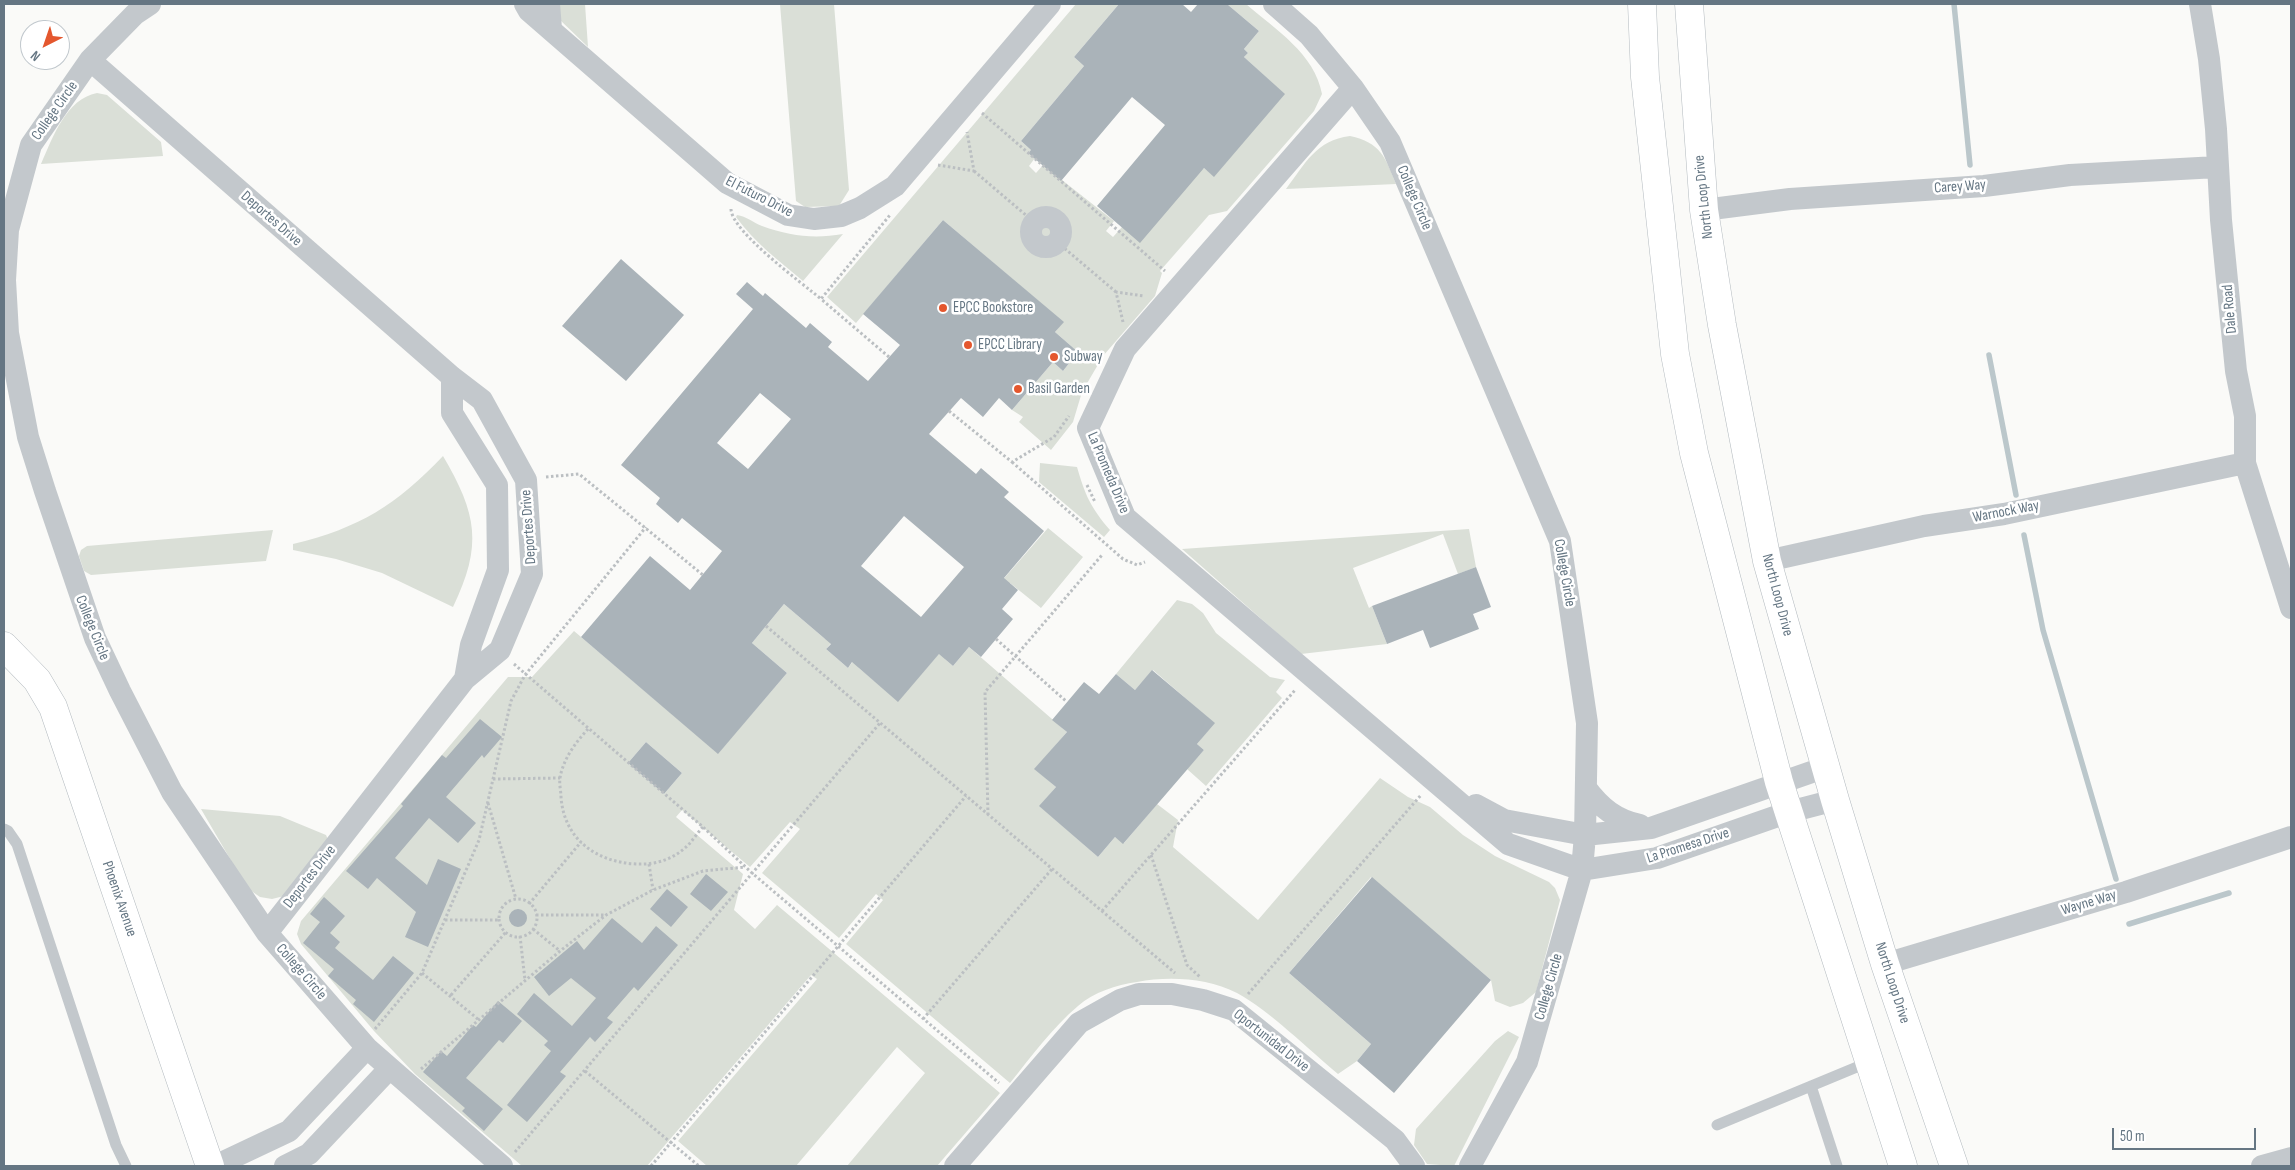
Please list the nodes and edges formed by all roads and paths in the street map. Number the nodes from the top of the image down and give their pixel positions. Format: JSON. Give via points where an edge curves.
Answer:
{"nodes":[{"id":1,"x":525,"y":4,"type":"edge"},
{"id":2,"x":549,"y":4,"type":"edge"},
{"id":3,"x":1050,"y":4,"type":"edge"},
{"id":4,"x":1274,"y":4,"type":"edge"},
{"id":5,"x":1642,"y":4,"type":"edge"},
{"id":6,"x":1689,"y":4,"type":"edge"},
{"id":7,"x":2200,"y":4,"type":"edge"},
{"id":8,"x":143,"y":7,"type":"edge"},
{"id":9,"x":551,"y":29,"type":"junction"},
{"id":10,"x":90,"y":60,"type":"junction"},
{"id":11,"x":1353,"y":88,"type":"junction"},
{"id":12,"x":984,"y":105,"type":"dead end"},
{"id":13,"x":979,"y":111,"type":"junction"},
{"id":14,"x":975,"y":116,"type":"dead end"},
{"id":15,"x":960,"y":134,"type":"dead end"},
{"id":16,"x":941,"y":157,"type":"dead end"},
{"id":17,"x":2217,"y":167,"type":"junction"},
{"id":18,"x":974,"y":171,"type":"junction"},
{"id":19,"x":894,"y":210,"type":"dead end"},
{"id":20,"x":1704,"y":210,"type":"junction"},
{"id":21,"x":1034,"y":222,"type":"joint"},
{"id":22,"x":1057,"y":242,"type":"joint"},
{"id":23,"x":1171,"y":264,"type":"dead end"},
{"id":24,"x":1116,"y":292,"type":"junction"},
{"id":25,"x":1149,"y":296,"type":"dead end"},
{"id":26,"x":1124,"y":326,"type":"dead end"},
{"id":27,"x":6,"y":338,"type":"edge"},
{"id":28,"x":889,"y":357,"type":"dead end"},
{"id":29,"x":452,"y":377,"type":"junction"},
{"id":30,"x":1075,"y":408,"type":"dead end"},
{"id":31,"x":949,"y":411,"type":"dead end"},
{"id":32,"x":1012,"y":462,"type":"junction"},
{"id":33,"x":2245,"y":463,"type":"junction"},
{"id":34,"x":526,"y":480,"type":"junction"},
{"id":35,"x":1086,"y":483,"type":"dead end"},
{"id":36,"x":1099,"y":509,"type":"dead end"},
{"id":37,"x":646,"y":528,"type":"junction"},
{"id":38,"x":1102,"y":554,"type":"dead end"},
{"id":39,"x":1147,"y":557,"type":"dead end"},
{"id":40,"x":1767,"y":561,"type":"junction"},
{"id":41,"x":703,"y":574,"type":"dead end"},
{"id":42,"x":2291,"y":608,"type":"edge"},
{"id":43,"x":766,"y":626,"type":"dead end"},
{"id":44,"x":996,"y":639,"type":"dead end"},
{"id":45,"x":4,"y":646,"type":"edge"},
{"id":46,"x":500,"y":650,"type":"junction"},
{"id":47,"x":1016,"y":656,"type":"junction"},
{"id":48,"x":525,"y":675,"type":"junction"},
{"id":49,"x":1308,"y":675,"type":"junction"},
{"id":50,"x":465,"y":679,"type":"junction"},
{"id":51,"x":1067,"y":702,"type":"dead end"},
{"id":52,"x":880,"y":723,"type":"junction"},
{"id":53,"x":588,"y":729,"type":"junction"},
{"id":54,"x":1826,"y":767,"type":"junction"},
{"id":55,"x":560,"y":778,"type":"junction"},
{"id":56,"x":493,"y":779,"type":"junction"},
{"id":57,"x":1433,"y":782,"type":"junction"},
{"id":58,"x":1779,"y":782,"type":"junction"},
{"id":59,"x":1586,"y":788,"type":"junction"},
{"id":60,"x":966,"y":796,"type":"junction"},
{"id":61,"x":1835,"y":800,"type":"junction"},
{"id":62,"x":488,"y":802,"type":"junction"},
{"id":63,"x":1789,"y":812,"type":"junction"},
{"id":64,"x":988,"y":815,"type":"junction"},
{"id":65,"x":703,"y":827,"type":"junction"},
{"id":66,"x":1651,"y":828,"type":"junction"},
{"id":67,"x":4,"y":829,"type":"edge"},
{"id":68,"x":1585,"y":835,"type":"junction"},
{"id":69,"x":2291,"y":837,"type":"edge"},
{"id":70,"x":581,"y":842,"type":"junction"},
{"id":71,"x":1151,"y":854,"type":"junction"},
{"id":72,"x":649,"y":864,"type":"junction"},
{"id":73,"x":745,"y":867,"type":"junction"},
{"id":74,"x":1052,"y":869,"type":"junction"},
{"id":75,"x":1582,"y":870,"type":"junction"},
{"id":76,"x":752,"y":873,"type":"junction"},
{"id":77,"x":653,"y":890,"type":"junction"},
{"id":78,"x":516,"y":900,"type":"junction"},
{"id":79,"x":529,"y":904,"type":"junction"},
{"id":80,"x":1102,"y":911,"type":"junction"},
{"id":81,"x":536,"y":915,"type":"junction"},
{"id":82,"x":606,"y":915,"type":"junction"},
{"id":83,"x":445,"y":920,"type":"junction"},
{"id":84,"x":499,"y":920,"type":"junction"},
{"id":85,"x":532,"y":929,"type":"junction"},
{"id":86,"x":506,"y":932,"type":"junction"},
{"id":87,"x":266,"y":933,"type":"junction"},
{"id":88,"x":520,"y":936,"type":"junction"},
{"id":89,"x":839,"y":946,"type":"junction"},
{"id":90,"x":560,"y":951,"type":"junction"},
{"id":91,"x":1885,"y":964,"type":"junction"},
{"id":92,"x":422,"y":973,"type":"junction"},
{"id":93,"x":1180,"y":977,"type":"dead end"},
{"id":94,"x":1207,"y":979,"type":"dead end"},
{"id":95,"x":526,"y":980,"type":"junction"},
{"id":96,"x":1239,"y":990,"type":"dead end"},
{"id":97,"x":451,"y":995,"type":"junction"},
{"id":98,"x":923,"y":1019,"type":"junction"},
{"id":99,"x":479,"y":1020,"type":"junction"},
{"id":100,"x":370,"y":1039,"type":"junction"},
{"id":101,"x":1870,"y":1062,"type":"junction"},
{"id":102,"x":389,"y":1069,"type":"junction"},
{"id":103,"x":584,"y":1070,"type":"junction"},
{"id":104,"x":415,"y":1074,"type":"dead end"},
{"id":105,"x":1811,"y":1086,"type":"junction"},
{"id":106,"x":1015,"y":1097,"type":"junction"},
{"id":107,"x":1717,"y":1124,"type":"dead end"},
{"id":108,"x":671,"y":1142,"type":"junction"},
{"id":109,"x":2291,"y":1158,"type":"edge"},
{"id":110,"x":505,"y":1163,"type":"edge"},
{"id":111,"x":126,"y":1166,"type":"edge"},
{"id":112,"x":210,"y":1166,"type":"edge"},
{"id":113,"x":215,"y":1166,"type":"edge"},
{"id":114,"x":285,"y":1166,"type":"edge"},
{"id":115,"x":651,"y":1166,"type":"edge"},
{"id":116,"x":699,"y":1166,"type":"edge"},
{"id":117,"x":955,"y":1166,"type":"edge"},
{"id":118,"x":1414,"y":1166,"type":"edge"},
{"id":119,"x":1470,"y":1166,"type":"edge"},
{"id":120,"x":1837,"y":1166,"type":"edge"},
{"id":121,"x":1903,"y":1166,"type":"edge"},
{"id":122,"x":1954,"y":1166,"type":"edge"},
{"id":123,"x":2262,"y":1166,"type":"edge"}],
"edges":[{"from":1,"to":9,"type":"street","name":"El Futuro Drive"},
{"from":2,"to":9,"type":"street"},
{"from":3,"to":9,"type":"street","name":"El Futuro Drive","via":[[895,186],[841,216],[814,219],[788,215],[726,183]]},
{"from":4,"to":11,"type":"street","name":"College Circle","via":[[1309,35]]},
{"from":5,"to":58,"type":"main road","via":[[1645,77],[1675,354],[1697,462]]},
{"from":6,"to":20,"type":"main road","name":"North Loop Drive"},
{"from":7,"to":17,"type":"street","name":"Dale Road","via":[[2211,76]]},
{"from":8,"to":10,"type":"street","name":"College Circle"},
{"from":10,"to":27,"type":"street","name":"College Circle","via":[[32,145],[8,230]]},
{"from":10,"to":29,"type":"street","name":"Deportes Drive"},
{"from":11,"to":49,"type":"street","name":"La Promeda Drive","via":[[1125,349],[1088,428],[1125,517]]},
{"from":11,"to":59,"type":"street","name":"College Circle","via":[[1390,142],[1560,541],[1587,723]]},
{"from":12,"to":13,"type":"path"},
{"from":13,"to":14,"type":"path"},
{"from":13,"to":23,"type":"path","via":[[1165,272]]},
{"from":15,"to":18,"type":"path","via":[[966,126]]},
{"from":16,"to":18,"type":"path","via":[[935,164]]},
{"from":17,"to":20,"type":"street","name":"Carey Way","via":[[2070,175],[1984,186],[1790,199]]},
{"from":17,"to":33,"type":"street","name":"Dale Road","via":[[2236,371],[2245,416]]},
{"from":18,"to":21,"type":"path"},
{"from":19,"to":28,"type":"path","via":[[821,299]]},
{"from":20,"to":40,"type":"main road","name":"North Loop Drive","via":[[1722,325]]},
{"from":21,"to":22,"type":"street","via":[[1030,234],[1035,244],[1044,248]]},
{"from":22,"to":24,"type":"path"},
{"from":24,"to":25,"type":"path"},
{"from":24,"to":26,"type":"path"},
{"from":27,"to":87,"type":"street","name":"College Circle","via":[[28,437],[60,542],[95,638],[172,792]]},
{"from":29,"to":34,"type":"street","name":"Deportes Drive","via":[[482,400]]},
{"from":29,"to":50,"type":"street","name":"Deportes Drive","via":[[452,412],[497,485],[498,570],[471,645]]},
{"from":30,"to":32,"type":"path","via":[[1054,437]]},
{"from":31,"to":32,"type":"path"},
{"from":32,"to":39,"type":"path","via":[[1123,559],[1137,566],[1145,563]]},
{"from":33,"to":40,"type":"street","name":"Warnock Way","via":[[2004,514],[1924,526]]},
{"from":33,"to":42,"type":"street","name":"Dale Road"},
{"from":34,"to":37,"type":"path","via":[[579,474]]},
{"from":34,"to":46,"type":"street","name":"Deportes Drive","via":[[532,574]]},
{"from":35,"to":36,"type":"path"},
{"from":37,"to":41,"type":"path"},
{"from":37,"to":48,"type":"path"},
{"from":38,"to":47,"type":"path"},
{"from":40,"to":54,"type":"main road","name":"North Loop Drive"},
{"from":43,"to":52,"type":"path"},
{"from":44,"to":47,"type":"path"},
{"from":45,"to":112,"type":"main road","name":"Phoenix Avenue","via":[[37,680],[53,707]]},
{"from":46,"to":48,"type":"path"},
{"from":46,"to":50,"type":"street","name":"Deportes Drive"},
{"from":47,"to":51,"type":"path"},
{"from":47,"to":64,"type":"path","via":[[985,692]]},
{"from":48,"to":53,"type":"path"},
{"from":48,"to":56,"type":"path","via":[[511,701]]},
{"from":49,"to":57,"type":"street","name":"La Promeda Drive"},
{"from":49,"to":71,"type":"path"},
{"from":50,"to":87,"type":"street","name":"Deportes Drive"},
{"from":52,"to":60,"type":"path"},
{"from":52,"to":76,"type":"path"},
{"from":53,"to":55,"type":"path","via":[[573,744]]},
{"from":53,"to":65,"type":"path"},
{"from":54,"to":58,"type":"street","name":"La Promesa Drive"},
{"from":54,"to":61,"type":"main road","name":"North Loop Drive"},
{"from":55,"to":56,"type":"path"},
{"from":55,"to":70,"type":"path","via":[[562,810]]},
{"from":56,"to":62,"type":"path"},
{"from":57,"to":68,"type":"street","name":"La Promesa Drive","via":[[1504,820]]},
{"from":57,"to":75,"type":"street","name":"La Promesa Drive","via":[[1508,844]]},
{"from":57,"to":96,"type":"path","via":[[1247,996]]},
{"from":58,"to":63,"type":"main road"},
{"from":58,"to":66,"type":"street","name":"La Promesa Drive"},
{"from":59,"to":66,"type":"street","name":"La Promesa Drive","via":[[1606,811],[1622,822]]},
{"from":59,"to":68,"type":"street","name":"College Circle"},
{"from":60,"to":64,"type":"path"},
{"from":60,"to":89,"type":"path"},
{"from":61,"to":63,"type":"street","name":"La Promesa Drive"},
{"from":61,"to":91,"type":"main road","name":"North Loop Drive"},
{"from":62,"to":78,"type":"path"},
{"from":62,"to":83,"type":"path","via":[[478,840]]},
{"from":63,"to":75,"type":"street","name":"La Promesa Drive","via":[[1657,858]]},
{"from":63,"to":101,"type":"main road"},
{"from":64,"to":74,"type":"path"},
{"from":65,"to":72,"type":"path","via":[[686,847],[671,858]]},
{"from":65,"to":73,"type":"path"},
{"from":66,"to":68,"type":"street","name":"La Promesa Drive"},
{"from":67,"to":111,"type":"lane","via":[[18,844],[116,1145]]},
{"from":68,"to":75,"type":"street","name":"College Circle"},
{"from":69,"to":91,"type":"street","name":"Wayne Way","via":[[2126,892]]},
{"from":70,"to":72,"type":"path","via":[[615,863]]},
{"from":70,"to":79,"type":"path"},
{"from":71,"to":80,"type":"path"},
{"from":71,"to":94,"type":"path","via":[[1187,965],[1196,976]]},
{"from":72,"to":77,"type":"path"},
{"from":73,"to":76,"type":"path"},
{"from":73,"to":77,"type":"path","via":[[703,871]]},
{"from":74,"to":80,"type":"path"},
{"from":74,"to":98,"type":"path"},
{"from":75,"to":119,"type":"street","name":"College Circle","via":[[1527,1062]]},
{"from":76,"to":89,"type":"path"},
{"from":76,"to":103,"type":"path"},
{"from":77,"to":82,"type":"path"},
{"from":78,"to":79,"type":"path","via":[[523,899]]},
{"from":78,"to":84,"type":"path","via":[[508,900],[499,912]]},
{"from":79,"to":81,"type":"path"},
{"from":80,"to":93,"type":"path"},
{"from":81,"to":82,"type":"path"},
{"from":81,"to":85,"type":"path","via":[[537,922]]},
{"from":82,"to":90,"type":"path"},
{"from":83,"to":84,"type":"path"},
{"from":83,"to":92,"type":"path"},
{"from":84,"to":86,"type":"path","via":[[500,928]]},
{"from":85,"to":88,"type":"path","via":[[527,936]]},
{"from":85,"to":90,"type":"path"},
{"from":86,"to":88,"type":"path","via":[[512,937]]},
{"from":86,"to":97,"type":"path"},
{"from":87,"to":100,"type":"street","name":"College Circle"},
{"from":88,"to":95,"type":"path"},
{"from":89,"to":98,"type":"path"},
{"from":89,"to":108,"type":"path"},
{"from":90,"to":95,"type":"path"},
{"from":91,"to":122,"type":"main road","name":"North Loop Drive"},
{"from":92,"to":97,"type":"path"},
{"from":92,"to":100,"type":"path"},
{"from":95,"to":99,"type":"path"},
{"from":97,"to":99,"type":"path"},
{"from":98,"to":106,"type":"path"},
{"from":99,"to":104,"type":"path"},
{"from":100,"to":102,"type":"street","name":"College Circle"},
{"from":100,"to":113,"type":"street","via":[[289,1131]]},
{"from":101,"to":105,"type":"lane"},
{"from":101,"to":121,"type":"main road"},
{"from":102,"to":110,"type":"street","name":"College Circle"},
{"from":102,"to":114,"type":"street","via":[[309,1154]]},
{"from":103,"to":108,"type":"path"},
{"from":103,"to":110,"type":"path"},
{"from":105,"to":107,"type":"lane"},
{"from":105,"to":120,"type":"lane"},
{"from":106,"to":117,"type":"street","name":"Oportunidad Drive"},
{"from":106,"to":118,"type":"street","name":"Oportunidad Drive","via":[[1078,1023],[1120,1000],[1139,994],[1172,994],[1234,1010],[1395,1140]]},
{"from":108,"to":115,"type":"path"},
{"from":108,"to":116,"type":"path"},
{"from":109,"to":123,"type":"street"}]}
